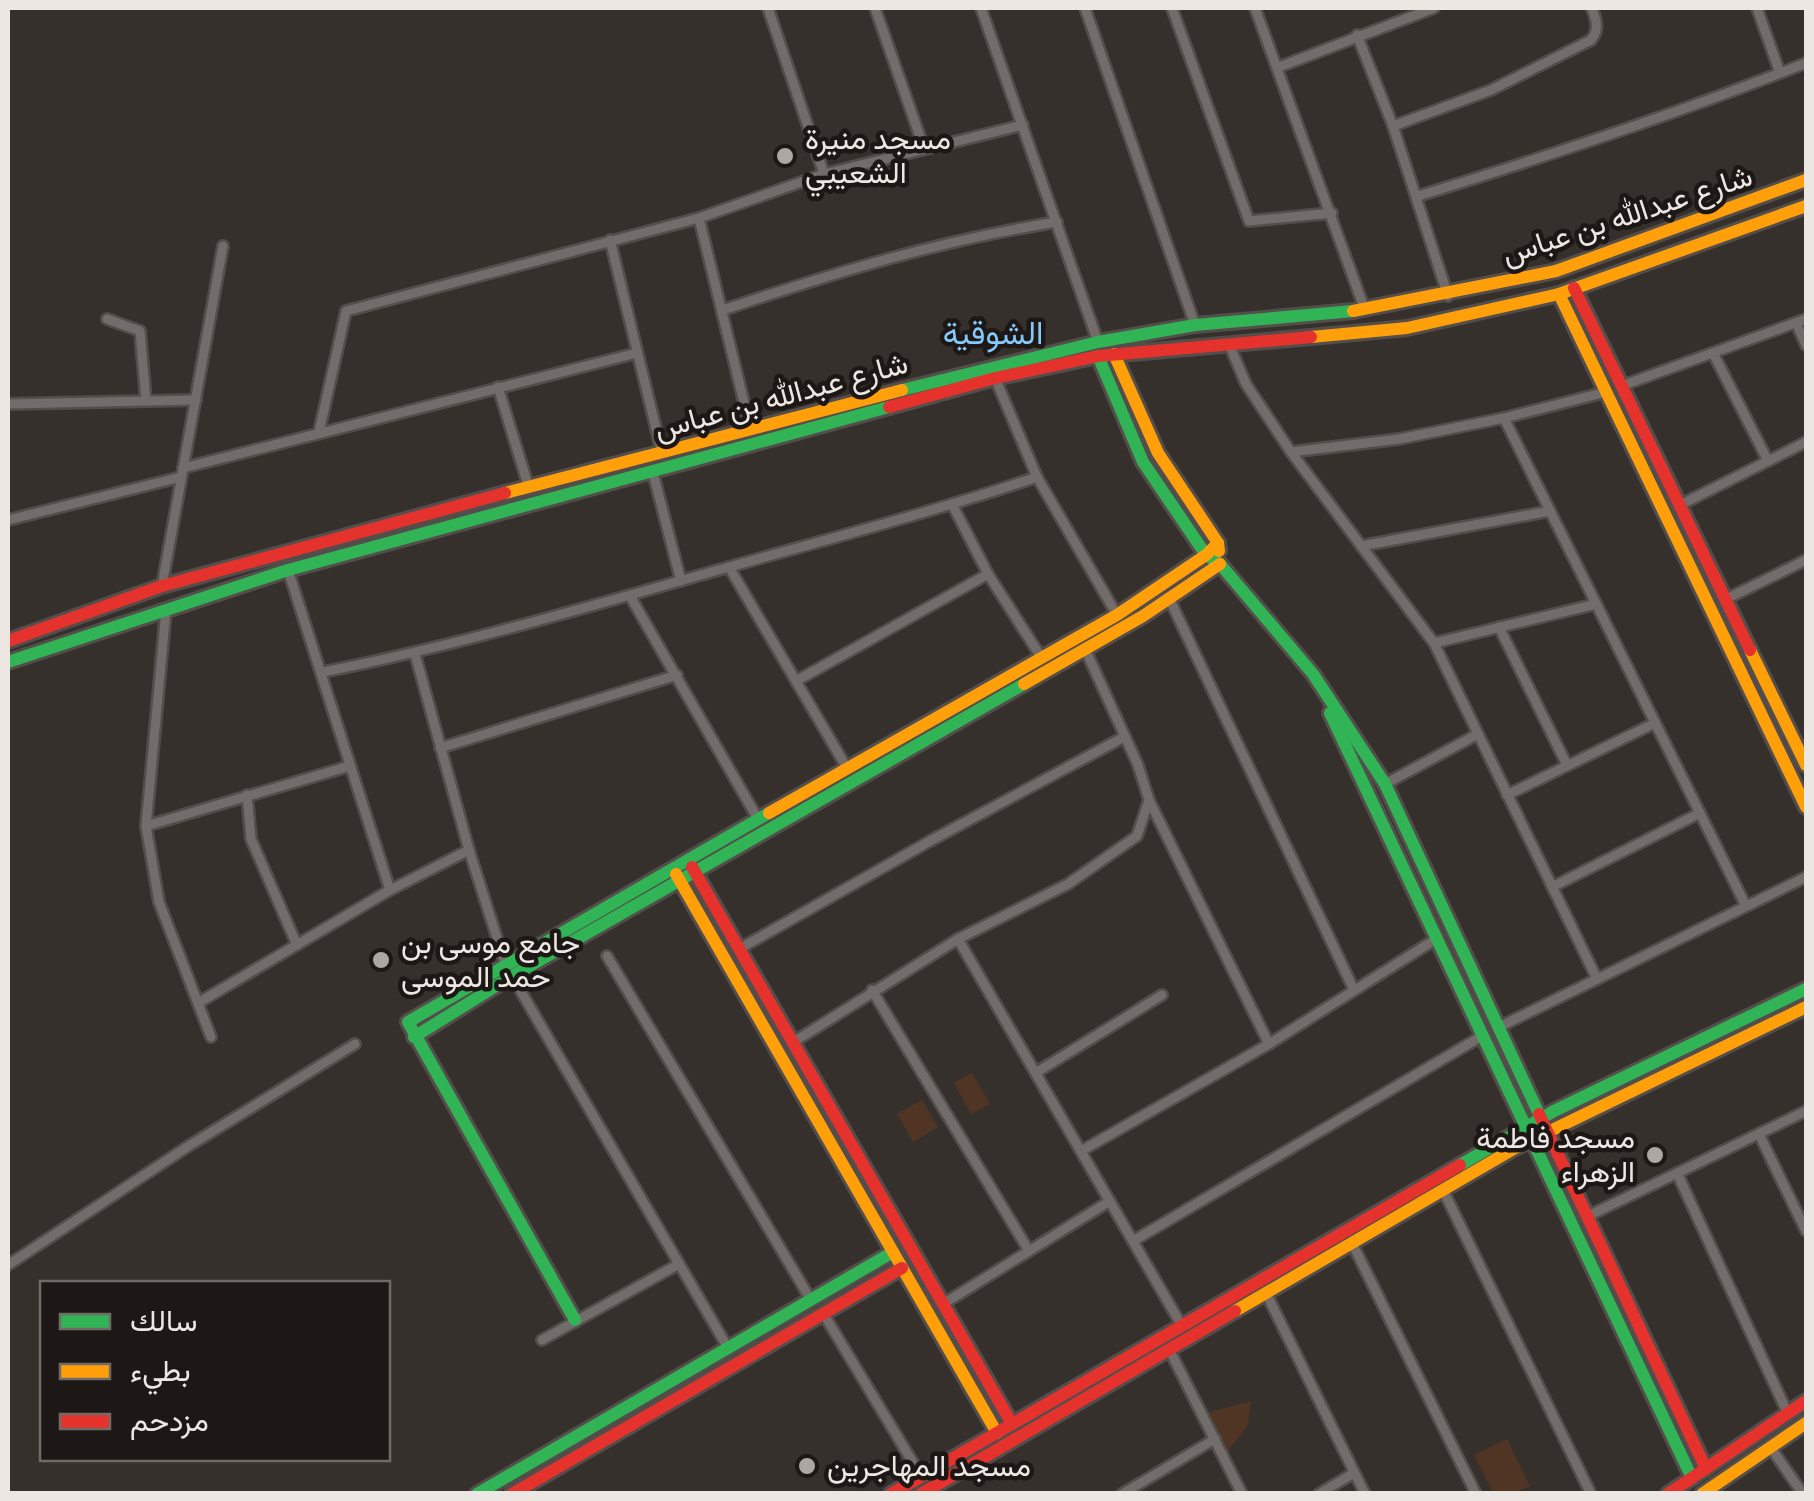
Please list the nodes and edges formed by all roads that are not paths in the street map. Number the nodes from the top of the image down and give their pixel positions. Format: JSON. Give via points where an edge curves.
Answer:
{"nodes":[{"id":1,"x":768,"y":8,"type":"edge"},
{"id":2,"x":874,"y":8,"type":"edge"},
{"id":3,"x":982,"y":8,"type":"edge"},
{"id":4,"x":1085,"y":8,"type":"edge"},
{"id":5,"x":1172,"y":8,"type":"edge"},
{"id":6,"x":1255,"y":8,"type":"edge"},
{"id":7,"x":1434,"y":8,"type":"edge"},
{"id":8,"x":1592,"y":8,"type":"edge"},
{"id":9,"x":1757,"y":8,"type":"edge"},
{"id":10,"x":1357,"y":35,"type":"junction"},
{"id":11,"x":1806,"y":63,"type":"edge"},
{"id":12,"x":1279,"y":68,"type":"junction"},
{"id":13,"x":1780,"y":74,"type":"junction"},
{"id":14,"x":1022,"y":125,"type":"junction"},
{"id":15,"x":1393,"y":126,"type":"junction"},
{"id":16,"x":924,"y":148,"type":"junction"},
{"id":17,"x":824,"y":174,"type":"junction"},
{"id":18,"x":1806,"y":180,"type":"edge"},
{"id":19,"x":1418,"y":196,"type":"junction"},
{"id":20,"x":1806,"y":206,"type":"edge"},
{"id":21,"x":1332,"y":213,"type":"junction"},
{"id":22,"x":699,"y":218,"type":"junction"},
{"id":23,"x":1056,"y":222,"type":"junction"},
{"id":24,"x":610,"y":240,"type":"junction"},
{"id":25,"x":224,"y":246,"type":"dead end"},
{"id":26,"x":1574,"y":288,"type":"junction"},
{"id":27,"x":1558,"y":294,"type":"junction"},
{"id":28,"x":1448,"y":296,"type":"junction"},
{"id":29,"x":723,"y":310,"type":"junction"},
{"id":30,"x":1366,"y":310,"type":"junction"},
{"id":31,"x":107,"y":319,"type":"dead end"},
{"id":32,"x":1801,"y":320,"type":"edge"},
{"id":33,"x":1195,"y":325,"type":"junction"},
{"id":34,"x":1228,"y":343,"type":"junction"},
{"id":35,"x":1806,"y":345,"type":"edge"},
{"id":36,"x":1098,"y":349,"type":"junction"},
{"id":37,"x":637,"y":353,"type":"junction"},
{"id":38,"x":1713,"y":353,"type":"junction"},
{"id":39,"x":1114,"y":354,"type":"junction"},
{"id":40,"x":994,"y":378,"type":"junction"},
{"id":41,"x":1621,"y":386,"type":"junction"},
{"id":42,"x":498,"y":387,"type":"junction"},
{"id":43,"x":1606,"y":392,"type":"junction"},
{"id":44,"x":196,"y":400,"type":"junction"},
{"id":45,"x":146,"y":401,"type":"junction"},
{"id":46,"x":8,"y":404,"type":"edge"},
{"id":47,"x":1504,"y":418,"type":"junction"},
{"id":48,"x":750,"y":427,"type":"junction"},
{"id":49,"x":319,"y":432,"type":"junction"},
{"id":50,"x":1806,"y":442,"type":"edge"},
{"id":51,"x":1291,"y":452,"type":"junction"},
{"id":52,"x":662,"y":453,"type":"junction"},
{"id":53,"x":1768,"y":462,"type":"junction"},
{"id":54,"x":182,"y":472,"type":"junction"},
{"id":55,"x":653,"y":473,"type":"junction"},
{"id":56,"x":1037,"y":477,"type":"junction"},
{"id":57,"x":528,"y":488,"type":"junction"},
{"id":58,"x":953,"y":506,"type":"junction"},
{"id":59,"x":1680,"y":506,"type":"junction"},
{"id":60,"x":1550,"y":511,"type":"junction"},
{"id":61,"x":8,"y":520,"type":"edge"},
{"id":62,"x":1218,"y":543,"type":"junction"},
{"id":63,"x":1361,"y":546,"type":"junction"},
{"id":64,"x":1206,"y":556,"type":"junction"},
{"id":65,"x":1806,"y":560,"type":"edge"},
{"id":66,"x":1220,"y":564,"type":"junction"},
{"id":67,"x":729,"y":566,"type":"junction"},
{"id":68,"x":288,"y":570,"type":"junction"},
{"id":69,"x":988,"y":574,"type":"junction"},
{"id":70,"x":681,"y":581,"type":"junction"},
{"id":71,"x":162,"y":586,"type":"junction"},
{"id":72,"x":630,"y":596,"type":"junction"},
{"id":73,"x":1169,"y":598,"type":"junction"},
{"id":74,"x":1726,"y":599,"type":"junction"},
{"id":75,"x":1596,"y":604,"type":"junction"},
{"id":76,"x":166,"y":608,"type":"junction"},
{"id":77,"x":1117,"y":615,"type":"junction"},
{"id":78,"x":1499,"y":628,"type":"junction"},
{"id":79,"x":8,"y":640,"type":"edge"},
{"id":80,"x":1434,"y":643,"type":"junction"},
{"id":81,"x":1085,"y":649,"type":"junction"},
{"id":82,"x":415,"y":654,"type":"junction"},
{"id":83,"x":1042,"y":657,"type":"junction"},
{"id":84,"x":8,"y":662,"type":"edge"},
{"id":85,"x":322,"y":672,"type":"junction"},
{"id":86,"x":1312,"y":674,"type":"junction"},
{"id":87,"x":677,"y":675,"type":"junction"},
{"id":88,"x":796,"y":681,"type":"junction"},
{"id":89,"x":1655,"y":723,"type":"junction"},
{"id":90,"x":1478,"y":734,"type":"junction"},
{"id":91,"x":1124,"y":737,"type":"junction"},
{"id":92,"x":440,"y":748,"type":"junction"},
{"id":93,"x":1568,"y":765,"type":"junction"},
{"id":94,"x":1806,"y":765,"type":"edge"},
{"id":95,"x":350,"y":766,"type":"junction"},
{"id":96,"x":848,"y":768,"type":"junction"},
{"id":97,"x":1385,"y":784,"type":"junction"},
{"id":98,"x":247,"y":795,"type":"junction"},
{"id":99,"x":1507,"y":795,"type":"junction"},
{"id":100,"x":1149,"y":800,"type":"junction"},
{"id":101,"x":1806,"y":807,"type":"edge"},
{"id":102,"x":1700,"y":813,"type":"junction"},
{"id":103,"x":758,"y":818,"type":"junction"},
{"id":104,"x":146,"y":826,"type":"junction"},
{"id":105,"x":469,"y":850,"type":"junction"},
{"id":106,"x":691,"y":865,"type":"junction"},
{"id":107,"x":676,"y":874,"type":"junction"},
{"id":108,"x":1806,"y":877,"type":"edge"},
{"id":109,"x":1552,"y":887,"type":"junction"},
{"id":110,"x":390,"y":890,"type":"junction"},
{"id":111,"x":1746,"y":906,"type":"junction"},
{"id":112,"x":1436,"y":939,"type":"junction"},
{"id":113,"x":958,"y":940,"type":"junction"},
{"id":114,"x":298,"y":945,"type":"junction"},
{"id":115,"x":739,"y":948,"type":"junction"},
{"id":116,"x":607,"y":956,"type":"dead end"},
{"id":117,"x":508,"y":970,"type":"junction"},
{"id":118,"x":1596,"y":979,"type":"junction"},
{"id":119,"x":1806,"y":989,"type":"edge"},
{"id":120,"x":872,"y":990,"type":"junction"},
{"id":121,"x":1354,"y":990,"type":"junction"},
{"id":122,"x":1162,"y":995,"type":"dead end"},
{"id":123,"x":198,"y":1004,"type":"junction"},
{"id":124,"x":1806,"y":1007,"type":"edge"},
{"id":125,"x":1499,"y":1027,"type":"junction"},
{"id":126,"x":1482,"y":1036,"type":"junction"},
{"id":127,"x":211,"y":1037,"type":"dead end"},
{"id":128,"x":792,"y":1043,"type":"junction"},
{"id":129,"x":355,"y":1044,"type":"dead end"},
{"id":130,"x":1268,"y":1044,"type":"junction"},
{"id":131,"x":1037,"y":1072,"type":"junction"},
{"id":132,"x":1806,"y":1111,"type":"edge"},
{"id":133,"x":1545,"y":1125,"type":"junction"},
{"id":134,"x":1528,"y":1134,"type":"junction"},
{"id":135,"x":1760,"y":1134,"type":"junction"},
{"id":136,"x":1081,"y":1151,"type":"junction"},
{"id":137,"x":1676,"y":1173,"type":"junction"},
{"id":138,"x":1443,"y":1190,"type":"junction"},
{"id":139,"x":1110,"y":1202,"type":"junction"},
{"id":140,"x":1588,"y":1216,"type":"junction"},
{"id":141,"x":1806,"y":1231,"type":"edge"},
{"id":142,"x":1133,"y":1241,"type":"junction"},
{"id":143,"x":1352,"y":1243,"type":"junction"},
{"id":144,"x":1029,"y":1251,"type":"junction"},
{"id":145,"x":893,"y":1252,"type":"junction"},
{"id":146,"x":679,"y":1264,"type":"junction"},
{"id":147,"x":8,"y":1265,"type":"edge"},
{"id":148,"x":902,"y":1268,"type":"junction"},
{"id":149,"x":1266,"y":1293,"type":"junction"},
{"id":150,"x":811,"y":1300,"type":"junction"},
{"id":151,"x":943,"y":1304,"type":"junction"},
{"id":152,"x":823,"y":1314,"type":"junction"},
{"id":153,"x":575,"y":1320,"type":"junction"},
{"id":154,"x":1182,"y":1326,"type":"junction"},
{"id":155,"x":542,"y":1340,"type":"dead end"},
{"id":156,"x":728,"y":1348,"type":"junction"},
{"id":157,"x":1169,"y":1349,"type":"junction"},
{"id":158,"x":1806,"y":1401,"type":"edge"},
{"id":159,"x":1788,"y":1414,"type":"junction"},
{"id":160,"x":1012,"y":1424,"type":"junction"},
{"id":161,"x":1806,"y":1424,"type":"edge"},
{"id":162,"x":997,"y":1433,"type":"junction"},
{"id":163,"x":1214,"y":1439,"type":"junction"},
{"id":164,"x":1771,"y":1448,"type":"junction"},
{"id":165,"x":1699,"y":1453,"type":"junction"},
{"id":166,"x":1706,"y":1469,"type":"junction"},
{"id":167,"x":1689,"y":1472,"type":"junction"},
{"id":168,"x":1354,"y":1473,"type":"junction"},
{"id":169,"x":921,"y":1476,"type":"junction"},
{"id":170,"x":477,"y":1494,"type":"edge"},
{"id":171,"x":512,"y":1494,"type":"edge"},
{"id":172,"x":892,"y":1494,"type":"edge"},
{"id":173,"x":921,"y":1494,"type":"edge"},
{"id":174,"x":1122,"y":1494,"type":"edge"},
{"id":175,"x":1242,"y":1494,"type":"edge"},
{"id":176,"x":1319,"y":1494,"type":"edge"},
{"id":177,"x":1364,"y":1494,"type":"edge"},
{"id":178,"x":1476,"y":1494,"type":"edge"},
{"id":179,"x":1592,"y":1494,"type":"edge"},
{"id":180,"x":1668,"y":1494,"type":"edge"},
{"id":181,"x":1702,"y":1494,"type":"edge"},
{"id":182,"x":1803,"y":1494,"type":"edge"}],
"edges":[{"from":1,"to":17,"type":"street"},
{"from":2,"to":16,"type":"street"},
{"from":3,"to":14,"type":"street"},
{"from":4,"to":33,"type":"street"},
{"from":5,"to":21,"type":"street","via":[[1249,222]]},
{"from":6,"to":12,"type":"street"},
{"from":7,"to":10,"type":"street"},
{"from":8,"to":15,"type":"street","via":[[1597,33],[1591,40],[1491,90]]},
{"from":9,"to":13,"type":"street"},
{"from":10,"to":12,"type":"street"},
{"from":10,"to":15,"type":"street"},
{"from":11,"to":13,"type":"street"},
{"from":12,"to":21,"type":"street"},
{"from":13,"to":19,"type":"street"},
{"from":14,"to":16,"type":"street"},
{"from":14,"to":23,"type":"street"},
{"from":15,"to":19,"type":"street"},
{"from":16,"to":17,"type":"street"},
{"from":17,"to":22,"type":"street"},
{"from":18,"to":28,"type":"street","name":"شارع عبدالله بن عباس","via":[[1556,271]]},
{"from":19,"to":28,"type":"street"},
{"from":20,"to":26,"type":"street","name":"شارع عبدالله بن عباس"},
{"from":21,"to":30,"type":"street"},
{"from":22,"to":24,"type":"street"},
{"from":22,"to":29,"type":"street"},
{"from":23,"to":29,"type":"street","via":[[873,262]]},
{"from":23,"to":36,"type":"street"},
{"from":24,"to":37,"type":"street"},
{"from":24,"to":49,"type":"street","via":[[346,311]]},
{"from":25,"to":44,"type":"street"},
{"from":26,"to":27,"type":"street","name":"شارع عبدالله بن عباس"},
{"from":26,"to":41,"type":"street"},
{"from":27,"to":34,"type":"street","name":"شارع عبدالله بن عباس","via":[[1406,328]]},
{"from":27,"to":43,"type":"street"},
{"from":28,"to":30,"type":"street","name":"شارع عبدالله بن عباس"},
{"from":29,"to":48,"type":"street"},
{"from":30,"to":33,"type":"street","name":"شارع عبدالله بن عباس"},
{"from":31,"to":45,"type":"street","via":[[140,331]]},
{"from":32,"to":35,"type":"street"},
{"from":32,"to":38,"type":"street"},
{"from":33,"to":36,"type":"street","name":"شارع عبدالله بن عباس"},
{"from":34,"to":39,"type":"street","name":"شارع عبدالله بن عباس"},
{"from":34,"to":51,"type":"street"},
{"from":36,"to":39,"type":"street","name":"شارع عبدالله بن عباس"},
{"from":36,"to":40,"type":"street","name":"شارع عبدالله بن عباس"},
{"from":36,"to":48,"type":"street","name":"شارع عبدالله بن عباس"},
{"from":36,"to":64,"type":"street","via":[[1143,462]]},
{"from":37,"to":42,"type":"street"},
{"from":37,"to":52,"type":"street"},
{"from":38,"to":41,"type":"street"},
{"from":38,"to":53,"type":"street"},
{"from":39,"to":62,"type":"street","via":[[1158,453]]},
{"from":40,"to":55,"type":"street","name":"شارع عبدالله بن عباس"},
{"from":40,"to":56,"type":"street"},
{"from":41,"to":59,"type":"street"},
{"from":42,"to":49,"type":"street"},
{"from":42,"to":57,"type":"street"},
{"from":43,"to":47,"type":"street"},
{"from":43,"to":101,"type":"street"},
{"from":44,"to":45,"type":"street"},
{"from":44,"to":54,"type":"street"},
{"from":45,"to":46,"type":"street"},
{"from":47,"to":51,"type":"street"},
{"from":47,"to":60,"type":"street"},
{"from":48,"to":52,"type":"street","name":"شارع عبدالله بن عباس"},
{"from":49,"to":54,"type":"street"},
{"from":50,"to":53,"type":"street"},
{"from":51,"to":63,"type":"street"},
{"from":52,"to":57,"type":"street","name":"شارع عبدالله بن عباس"},
{"from":53,"to":59,"type":"street"},
{"from":54,"to":61,"type":"street"},
{"from":54,"to":71,"type":"street"},
{"from":55,"to":68,"type":"street","name":"شارع عبدالله بن عباس"},
{"from":55,"to":70,"type":"street"},
{"from":56,"to":58,"type":"street"},
{"from":56,"to":77,"type":"street"},
{"from":57,"to":71,"type":"street","name":"شارع عبدالله بن عباس"},
{"from":58,"to":67,"type":"street"},
{"from":58,"to":69,"type":"street"},
{"from":59,"to":74,"type":"street"},
{"from":60,"to":63,"type":"street"},
{"from":60,"to":75,"type":"street"},
{"from":62,"to":64,"type":"street"},
{"from":62,"to":66,"type":"street"},
{"from":63,"to":80,"type":"street"},
{"from":64,"to":66,"type":"street"},
{"from":64,"to":77,"type":"street"},
{"from":65,"to":74,"type":"street"},
{"from":66,"to":73,"type":"street"},
{"from":66,"to":86,"type":"street"},
{"from":67,"to":70,"type":"street"},
{"from":67,"to":88,"type":"street"},
{"from":68,"to":76,"type":"street","name":"شارع عبدالله بن عباس"},
{"from":68,"to":85,"type":"street"},
{"from":69,"to":83,"type":"street"},
{"from":69,"to":88,"type":"street"},
{"from":70,"to":72,"type":"street"},
{"from":71,"to":79,"type":"street","name":"شارع عبدالله بن عباس"},
{"from":72,"to":82,"type":"street"},
{"from":72,"to":87,"type":"street"},
{"from":73,"to":81,"type":"street"},
{"from":73,"to":121,"type":"street"},
{"from":74,"to":94,"type":"street"},
{"from":75,"to":78,"type":"street"},
{"from":75,"to":89,"type":"street"},
{"from":76,"to":84,"type":"street","name":"شارع عبدالله بن عباس"},
{"from":76,"to":104,"type":"street"},
{"from":77,"to":83,"type":"street"},
{"from":78,"to":80,"type":"street"},
{"from":78,"to":93,"type":"street"},
{"from":80,"to":90,"type":"street"},
{"from":81,"to":91,"type":"street"},
{"from":81,"to":106,"type":"street"},
{"from":82,"to":85,"type":"street"},
{"from":82,"to":92,"type":"street"},
{"from":83,"to":96,"type":"street"},
{"from":85,"to":95,"type":"street"},
{"from":86,"to":97,"type":"street"},
{"from":86,"to":112,"type":"street"},
{"from":87,"to":92,"type":"street"},
{"from":87,"to":103,"type":"street"},
{"from":88,"to":96,"type":"street"},
{"from":89,"to":93,"type":"street"},
{"from":89,"to":102,"type":"street"},
{"from":90,"to":97,"type":"street"},
{"from":90,"to":99,"type":"street"},
{"from":91,"to":100,"type":"street"},
{"from":91,"to":115,"type":"street"},
{"from":92,"to":105,"type":"street"},
{"from":93,"to":99,"type":"street"},
{"from":95,"to":98,"type":"street"},
{"from":95,"to":110,"type":"street"},
{"from":96,"to":103,"type":"street"},
{"from":97,"to":125,"type":"street"},
{"from":98,"to":104,"type":"street"},
{"from":98,"to":114,"type":"street","via":[[251,839]]},
{"from":99,"to":109,"type":"street"},
{"from":100,"to":113,"type":"street","via":[[1137,836],[1068,884]]},
{"from":100,"to":130,"type":"street"},
{"from":102,"to":109,"type":"street"},
{"from":102,"to":111,"type":"street"},
{"from":103,"to":106,"type":"street"},
{"from":104,"to":123,"type":"street","via":[[159,902]]},
{"from":105,"to":110,"type":"street"},
{"from":105,"to":117,"type":"street"},
{"from":106,"to":107,"type":"street"},
{"from":106,"to":115,"type":"street"},
{"from":107,"to":117,"type":"street"},
{"from":107,"to":145,"type":"street"},
{"from":108,"to":111,"type":"street"},
{"from":109,"to":118,"type":"street"},
{"from":110,"to":114,"type":"street"},
{"from":111,"to":118,"type":"street"},
{"from":112,"to":121,"type":"street"},
{"from":112,"to":126,"type":"street"},
{"from":113,"to":120,"type":"street"},
{"from":113,"to":131,"type":"street"},
{"from":114,"to":123,"type":"street"},
{"from":115,"to":128,"type":"street"},
{"from":116,"to":150,"type":"street"},
{"from":117,"to":146,"type":"street"},
{"from":117,"to":153,"type":"street","via":[[414,1037]]},
{"from":118,"to":125,"type":"street"},
{"from":119,"to":133,"type":"street"},
{"from":120,"to":128,"type":"street"},
{"from":120,"to":144,"type":"street"},
{"from":121,"to":130,"type":"street"},
{"from":122,"to":131,"type":"street"},
{"from":123,"to":127,"type":"street"},
{"from":124,"to":133,"type":"street"},
{"from":125,"to":133,"type":"street"},
{"from":126,"to":134,"type":"street"},
{"from":126,"to":142,"type":"street"},
{"from":128,"to":151,"type":"street"},
{"from":129,"to":147,"type":"street"},
{"from":130,"to":136,"type":"street"},
{"from":131,"to":136,"type":"street"},
{"from":132,"to":135,"type":"street"},
{"from":133,"to":134,"type":"street"},
{"from":133,"to":140,"type":"street"},
{"from":134,"to":138,"type":"street"},
{"from":134,"to":154,"type":"street"},
{"from":134,"to":167,"type":"street"},
{"from":135,"to":137,"type":"street"},
{"from":135,"to":141,"type":"street"},
{"from":136,"to":139,"type":"street"},
{"from":137,"to":140,"type":"street"},
{"from":137,"to":159,"type":"street"},
{"from":138,"to":143,"type":"street"},
{"from":138,"to":179,"type":"street"},
{"from":139,"to":142,"type":"street"},
{"from":139,"to":144,"type":"street"},
{"from":140,"to":165,"type":"street"},
{"from":142,"to":154,"type":"street"},
{"from":143,"to":149,"type":"street"},
{"from":143,"to":178,"type":"street"},
{"from":144,"to":151,"type":"street"},
{"from":145,"to":148,"type":"street"},
{"from":145,"to":150,"type":"street"},
{"from":146,"to":153,"type":"street"},
{"from":146,"to":156,"type":"street"},
{"from":148,"to":152,"type":"street"},
{"from":148,"to":162,"type":"street"},
{"from":149,"to":157,"type":"street"},
{"from":149,"to":168,"type":"street"},
{"from":150,"to":156,"type":"street"},
{"from":151,"to":160,"type":"street"},
{"from":152,"to":169,"type":"street"},
{"from":152,"to":171,"type":"street"},
{"from":153,"to":155,"type":"street"},
{"from":154,"to":160,"type":"street"},
{"from":156,"to":170,"type":"street"},
{"from":157,"to":163,"type":"street"},
{"from":157,"to":173,"type":"street"},
{"from":158,"to":159,"type":"street"},
{"from":159,"to":166,"type":"street"},
{"from":160,"to":162,"type":"street"},
{"from":161,"to":164,"type":"street"},
{"from":162,"to":169,"type":"street"},
{"from":163,"to":174,"type":"street"},
{"from":163,"to":175,"type":"street"},
{"from":164,"to":181,"type":"street"},
{"from":164,"to":182,"type":"street"},
{"from":165,"to":166,"type":"street"},
{"from":165,"to":167,"type":"street"},
{"from":166,"to":167,"type":"street"},
{"from":167,"to":180,"type":"street"},
{"from":168,"to":176,"type":"street"},
{"from":168,"to":177,"type":"street"},
{"from":169,"to":172,"type":"street"}]}
